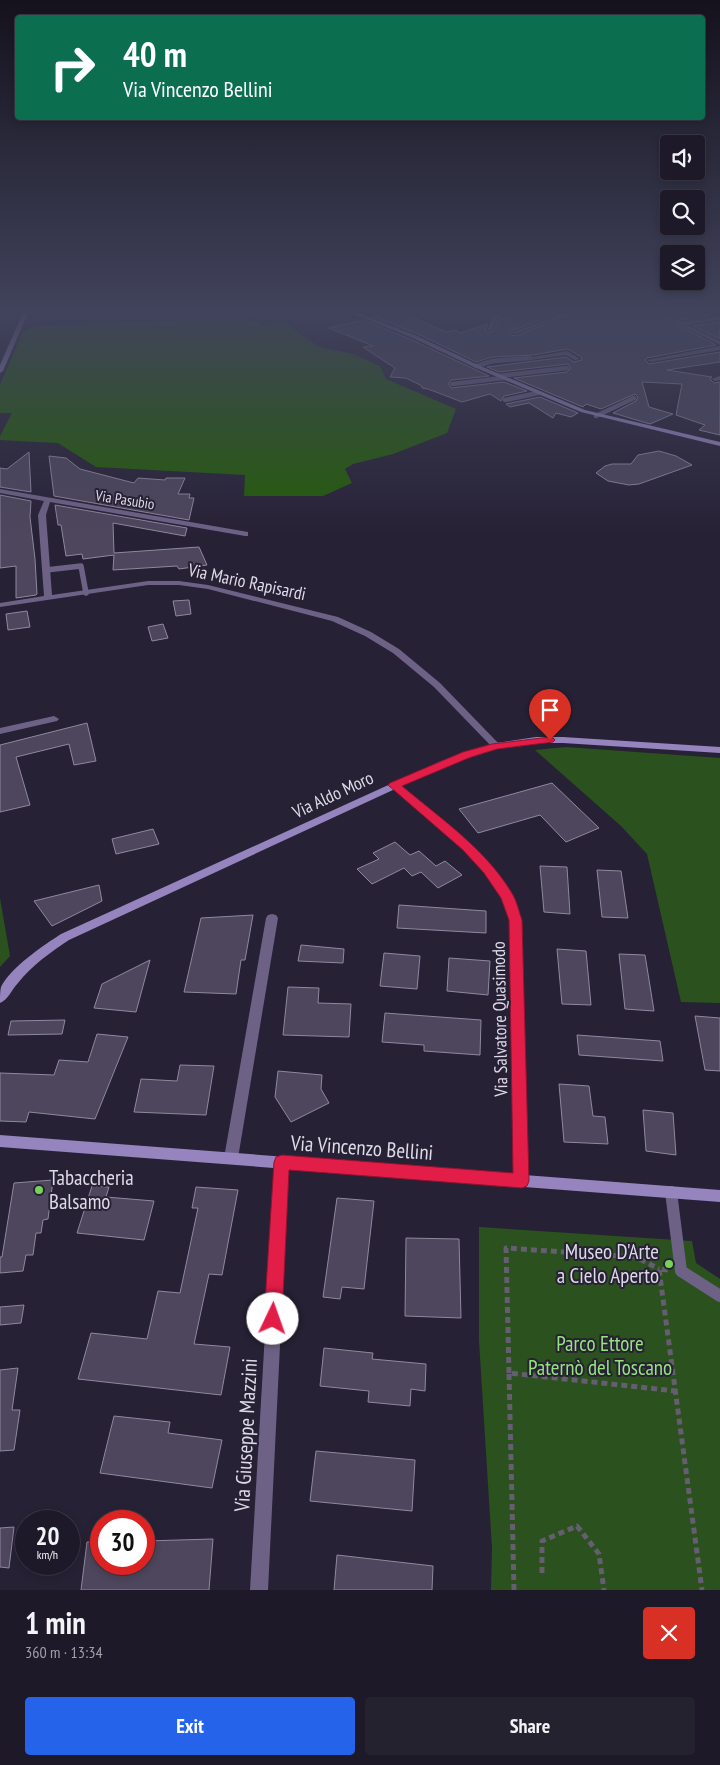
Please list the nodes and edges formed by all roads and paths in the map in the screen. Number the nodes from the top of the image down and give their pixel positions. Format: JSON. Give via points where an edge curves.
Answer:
{"nodes":[{"id":1,"x":525,"y":387,"type":"edge"},
{"id":2,"x":538,"y":393,"type":"junction"},
{"id":3,"x":634,"y":398,"type":"dead end"},
{"id":4,"x":505,"y":400,"type":"dead end"},
{"id":5,"x":596,"y":416,"type":"junction"},
{"id":6,"x":720,"y":444,"type":"edge"},
{"id":7,"x":0,"y":491,"type":"edge"},
{"id":8,"x":47,"y":501,"type":"junction"},
{"id":9,"x":245,"y":534,"type":"dead end"},
{"id":10,"x":46,"y":570,"type":"junction"},
{"id":11,"x":86,"y":593,"type":"junction"},
{"id":12,"x":48,"y":598,"type":"junction"},
{"id":13,"x":0,"y":605,"type":"edge"},
{"id":14,"x":54,"y":719,"type":"dead end"},
{"id":15,"x":0,"y":731,"type":"edge"},
{"id":16,"x":496,"y":746,"type":"junction"},
{"id":17,"x":720,"y":750,"type":"edge"},
{"id":18,"x":394,"y":785,"type":"junction"},
{"id":19,"x":272,"y":918,"type":"dead end"},
{"id":20,"x":0,"y":998,"type":"edge"},
{"id":21,"x":0,"y":1141,"type":"edge"},
{"id":22,"x":232,"y":1158,"type":"junction"},
{"id":23,"x":282,"y":1162,"type":"junction"},
{"id":24,"x":522,"y":1181,"type":"junction"},
{"id":25,"x":671,"y":1192,"type":"junction"},
{"id":26,"x":720,"y":1196,"type":"edge"},
{"id":27,"x":659,"y":1270,"type":"junction"},
{"id":28,"x":681,"y":1271,"type":"junction"},
{"id":29,"x":720,"y":1296,"type":"edge"},
{"id":30,"x":509,"y":1373,"type":"junction"},
{"id":31,"x":676,"y":1390,"type":"junction"},
{"id":32,"x":542,"y":1573,"type":"dead end"},
{"id":33,"x":259,"y":1590,"type":"edge"},
{"id":34,"x":514,"y":1590,"type":"edge"},
{"id":35,"x":604,"y":1590,"type":"edge"},
{"id":36,"x":702,"y":1590,"type":"edge"}],
"edges":[{"from":1,"to":2,"type":"main road"},
{"from":2,"to":4,"type":"lane"},
{"from":2,"to":5,"type":"main road"},
{"from":3,"to":5,"type":"lane"},
{"from":5,"to":6,"type":"main road"},
{"from":7,"to":8,"type":"street","name":"Via Pasubio"},
{"from":8,"to":9,"type":"street","name":"Via Pasubio"},
{"from":8,"to":10,"type":"street","via":[[42,515]]},
{"from":10,"to":11,"type":"lane","via":[[81,566]]},
{"from":10,"to":12,"type":"street"},
{"from":11,"to":12,"type":"street","name":"Via Mario Rapisardi"},
{"from":11,"to":16,"type":"street","name":"Via Mario Rapisardi","via":[[148,583],[180,583],[335,619],[396,650],[437,685]]},
{"from":12,"to":13,"type":"street","name":"Via Mario Rapisardi"},
{"from":14,"to":15,"type":"street"},
{"from":16,"to":17,"type":"main road","name":"Via Aldo Moro","via":[[563,740]]},
{"from":16,"to":18,"type":"main road","name":"Via Aldo Moro","via":[[444,763]]},
{"from":18,"to":20,"type":"main road","name":"Via Aldo Moro","via":[[65,937],[18,972]]},
{"from":18,"to":24,"type":"street","name":"Via Salvatore Quasimodo","via":[[467,847],[488,870],[507,897],[516,920]]},
{"from":19,"to":22,"type":"street"},
{"from":21,"to":22,"type":"main road","name":"Via Vincenzo Bellini"},
{"from":22,"to":23,"type":"main road","name":"Via Vincenzo Bellini"},
{"from":23,"to":24,"type":"main road","name":"Via Vincenzo Bellini"},
{"from":23,"to":33,"type":"street","name":"Via Giuseppe Mazzini"},
{"from":24,"to":25,"type":"main road","name":"Via Vincenzo Bellini"},
{"from":25,"to":26,"type":"main road","name":"Via Vincenzo Bellini"},
{"from":25,"to":28,"type":"lane"},
{"from":27,"to":28,"type":"path"},
{"from":27,"to":30,"type":"path","via":[[636,1257],[506,1248]]},
{"from":27,"to":31,"type":"path"},
{"from":28,"to":29,"type":"lane"},
{"from":30,"to":31,"type":"path"},
{"from":30,"to":34,"type":"path"},
{"from":31,"to":36,"type":"path"},
{"from":32,"to":35,"type":"path","via":[[542,1541],[577,1526],[599,1554]]}]}
